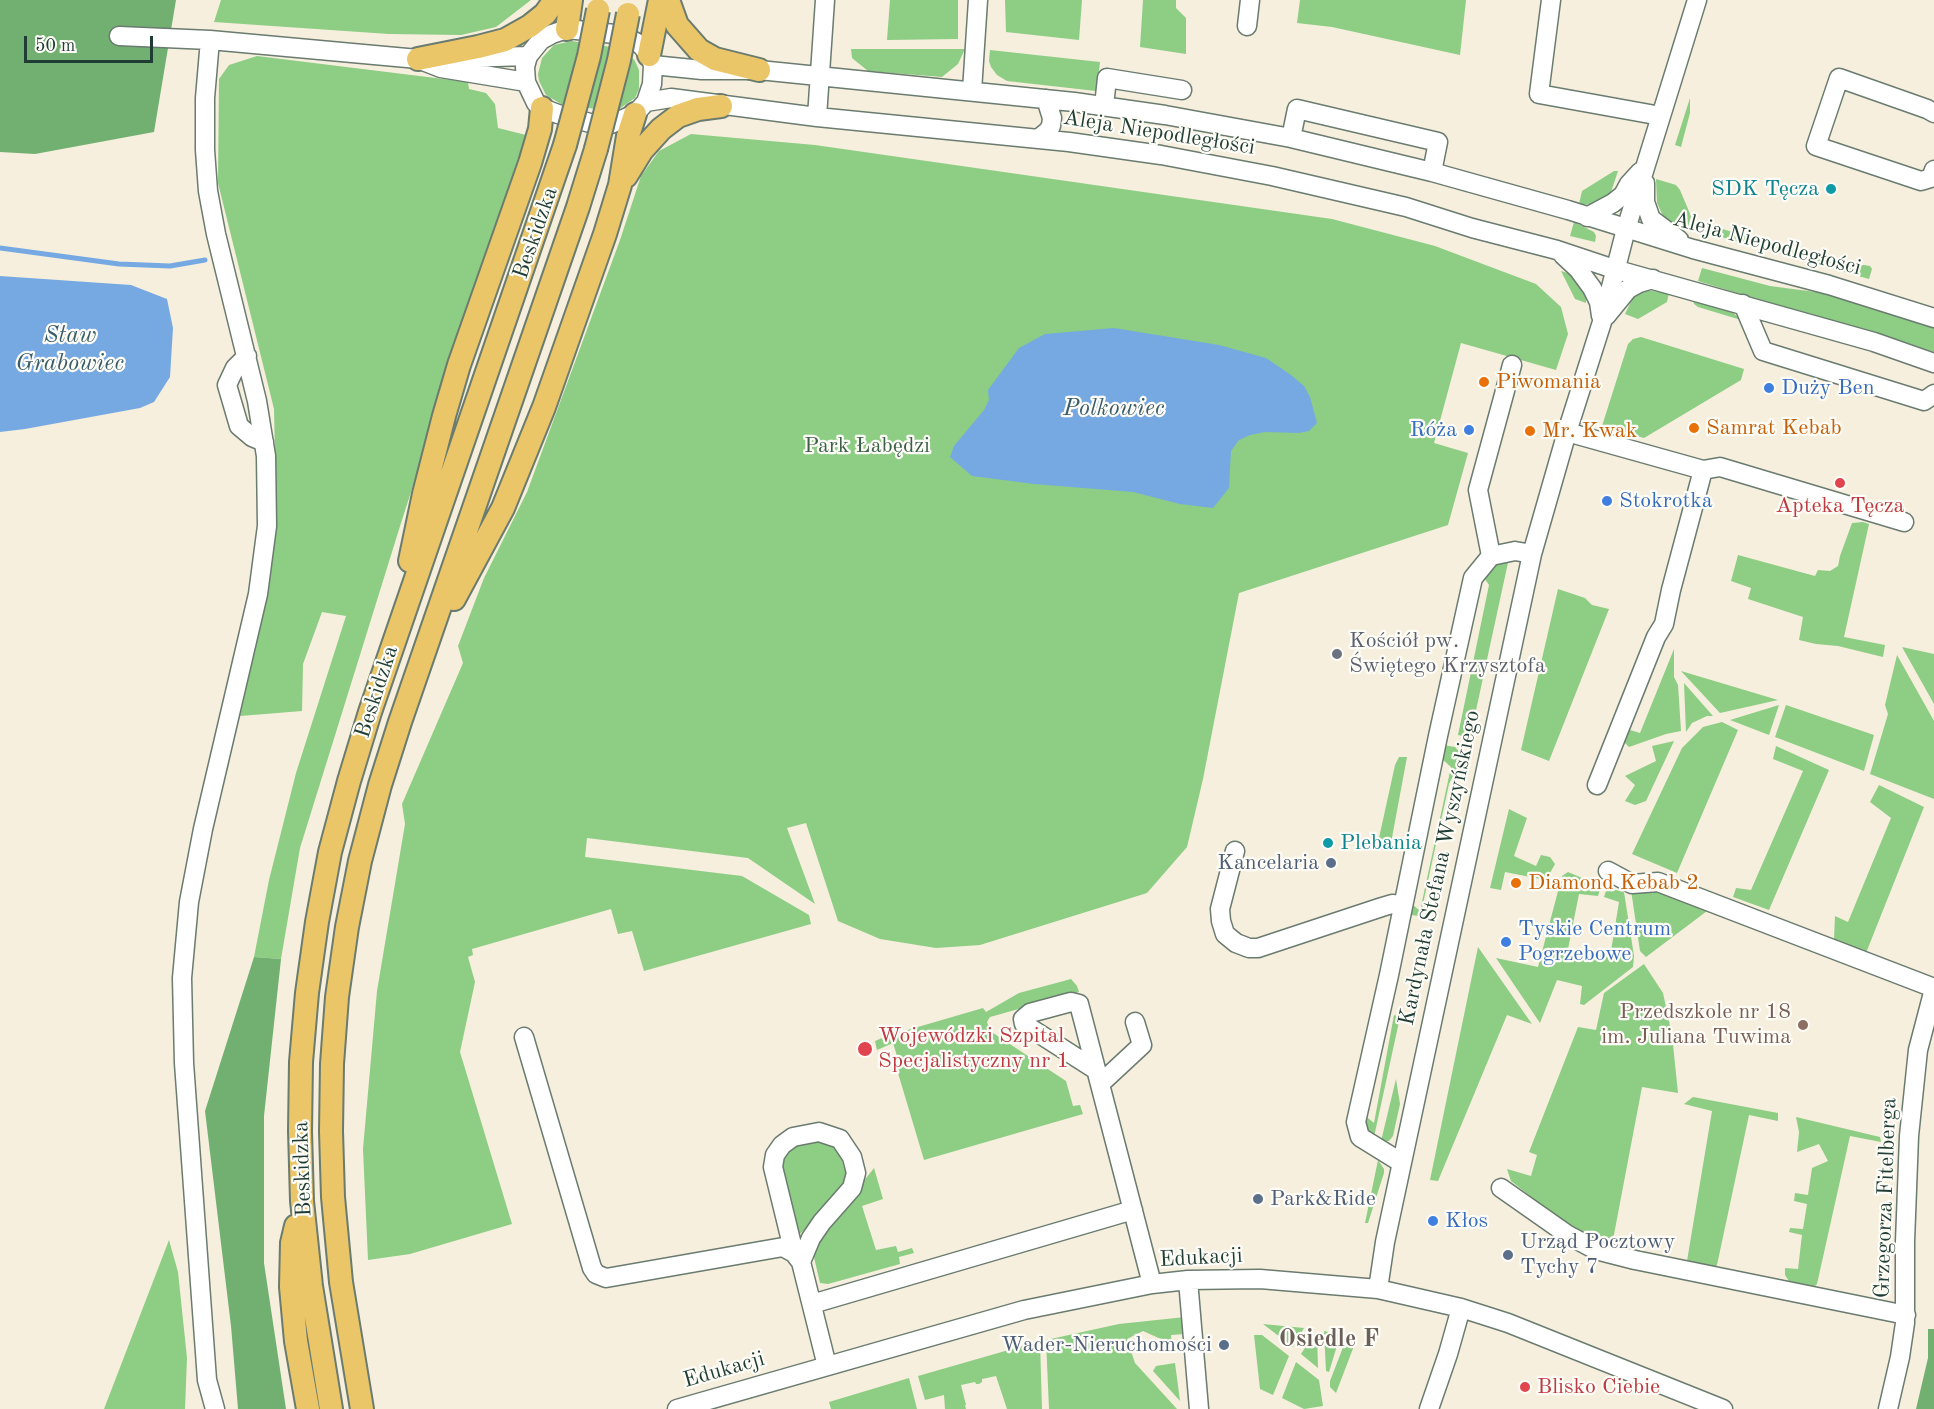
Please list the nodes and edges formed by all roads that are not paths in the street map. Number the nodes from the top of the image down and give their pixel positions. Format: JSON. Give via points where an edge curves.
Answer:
{"nodes":[{"id":1,"x":555,"y":0,"type":"edge"},
{"id":2,"x":572,"y":0,"type":"edge"},
{"id":3,"x":660,"y":0,"type":"edge"},
{"id":4,"x":668,"y":0,"type":"edge"},
{"id":5,"x":825,"y":0,"type":"edge"},
{"id":6,"x":978,"y":0,"type":"edge"},
{"id":7,"x":1250,"y":0,"type":"edge"},
{"id":8,"x":1551,"y":0,"type":"edge"},
{"id":9,"x":1697,"y":0,"type":"edge"},
{"id":10,"x":598,"y":5,"type":"edge"},
{"id":11,"x":629,"y":7,"type":"edge"},
{"id":12,"x":1247,"y":26,"type":"dead end"},
{"id":13,"x":567,"y":30,"type":"junction"},
{"id":14,"x":119,"y":36,"type":"dead end"},
{"id":15,"x":210,"y":40,"type":"junction"},
{"id":16,"x":528,"y":56,"type":"junction"},
{"id":17,"x":418,"y":59,"type":"junction"},
{"id":18,"x":651,"y":60,"type":"junction"},
{"id":19,"x":759,"y":70,"type":"junction"},
{"id":20,"x":819,"y":76,"type":"junction"},
{"id":21,"x":526,"y":82,"type":"junction"},
{"id":22,"x":1182,"y":90,"type":"dead end"},
{"id":23,"x":972,"y":91,"type":"junction"},
{"id":24,"x":1046,"y":99,"type":"junction"},
{"id":25,"x":721,"y":106,"type":"junction"},
{"id":26,"x":1104,"y":106,"type":"junction"},
{"id":27,"x":542,"y":108,"type":"junction"},
{"id":28,"x":641,"y":108,"type":"junction"},
{"id":29,"x":1934,"y":113,"type":"edge"},
{"id":30,"x":1661,"y":116,"type":"junction"},
{"id":31,"x":817,"y":117,"type":"junction"},
{"id":32,"x":1291,"y":138,"type":"junction"},
{"id":33,"x":1038,"y":139,"type":"junction"},
{"id":34,"x":1645,"y":166,"type":"junction"},
{"id":35,"x":1934,"y":170,"type":"edge"},
{"id":36,"x":1432,"y":172,"type":"junction"},
{"id":37,"x":620,"y":184,"type":"junction"},
{"id":38,"x":1587,"y":217,"type":"junction"},
{"id":39,"x":1626,"y":229,"type":"junction"},
{"id":40,"x":1693,"y":249,"type":"junction"},
{"id":41,"x":1557,"y":250,"type":"junction"},
{"id":42,"x":1614,"y":268,"type":"junction"},
{"id":43,"x":1653,"y":279,"type":"junction"},
{"id":44,"x":1743,"y":304,"type":"junction"},
{"id":45,"x":1934,"y":318,"type":"edge"},
{"id":46,"x":1602,"y":322,"type":"junction"},
{"id":47,"x":247,"y":356,"type":"junction"},
{"id":48,"x":1934,"y":363,"type":"edge"},
{"id":49,"x":1512,"y":365,"type":"dead end"},
{"id":50,"x":1934,"y":394,"type":"edge"},
{"id":51,"x":1567,"y":432,"type":"junction"},
{"id":52,"x":264,"y":442,"type":"junction"},
{"id":53,"x":1702,"y":470,"type":"junction"},
{"id":54,"x":1904,"y":522,"type":"dead end"},
{"id":55,"x":1532,"y":554,"type":"junction"},
{"id":56,"x":1491,"y":556,"type":"junction"},
{"id":57,"x":395,"y":639,"type":"junction"},
{"id":58,"x":425,"y":650,"type":"junction"},
{"id":59,"x":1597,"y":785,"type":"dead end"},
{"id":60,"x":1235,"y":851,"type":"dead end"},
{"id":61,"x":1608,"y":871,"type":"dead end"},
{"id":62,"x":1403,"y":905,"type":"junction"},
{"id":63,"x":1934,"y":989,"type":"edge"},
{"id":64,"x":1135,"y":1022,"type":"dead end"},
{"id":65,"x":524,"y":1037,"type":"dead end"},
{"id":66,"x":1402,"y":1163,"type":"junction"},
{"id":67,"x":1501,"y":1188,"type":"dead end"},
{"id":68,"x":302,"y":1201,"type":"junction"},
{"id":69,"x":1132,"y":1210,"type":"junction"},
{"id":70,"x":797,"y":1258,"type":"junction"},
{"id":71,"x":1188,"y":1280,"type":"junction"},
{"id":72,"x":1152,"y":1284,"type":"junction"},
{"id":73,"x":1378,"y":1289,"type":"junction"},
{"id":74,"x":812,"y":1304,"type":"junction"},
{"id":75,"x":1461,"y":1308,"type":"junction"},
{"id":76,"x":1906,"y":1316,"type":"junction"},
{"id":77,"x":827,"y":1366,"type":"junction"},
{"id":78,"x":207,"y":1380,"type":"junction"},
{"id":79,"x":363,"y":1403,"type":"edge"},
{"id":80,"x":202,"y":1409,"type":"edge"},
{"id":81,"x":215,"y":1409,"type":"edge"},
{"id":82,"x":308,"y":1409,"type":"edge"},
{"id":83,"x":331,"y":1409,"type":"edge"},
{"id":84,"x":677,"y":1409,"type":"edge"},
{"id":85,"x":1200,"y":1409,"type":"edge"},
{"id":86,"x":1428,"y":1409,"type":"edge"},
{"id":87,"x":1723,"y":1409,"type":"edge"},
{"id":88,"x":1888,"y":1409,"type":"edge"}],
"edges":[{"from":1,"to":17,"type":"main road","via":[[545,14],[505,40]]},
{"from":2,"to":13,"type":"main road"},
{"from":3,"to":18,"type":"main road"},
{"from":4,"to":19,"type":"main road","via":[[677,25],[699,50],[715,59]]},
{"from":5,"to":20,"type":"street"},
{"from":6,"to":23,"type":"street"},
{"from":7,"to":12,"type":"street"},
{"from":8,"to":30,"type":"street","via":[[1539,94]]},
{"from":9,"to":30,"type":"street","name":"Kardynała Stefana Wyszyńskiego"},
{"from":10,"to":57,"type":"main road","name":"Beskidzka","bridge":true,"via":[[566,145]]},
{"from":11,"to":58,"type":"main road","name":"Beskidzka","bridge":true,"via":[[619,60],[578,207]]},
{"from":13,"to":16,"type":"street","via":[[541,40]]},
{"from":13,"to":18,"type":"street","via":[[622,36],[641,45]]},
{"from":14,"to":15,"type":"street"},
{"from":15,"to":17,"type":"street"},
{"from":15,"to":47,"type":"street","via":[[205,98],[208,191]]},
{"from":16,"to":17,"type":"street"},
{"from":16,"to":21,"type":"street"},
{"from":17,"to":21,"type":"street","via":[[441,68]]},
{"from":18,"to":19,"type":"street","name":"Aleja Niepodległości","via":[[702,70]]},
{"from":18,"to":28,"type":"street","via":[[652,84]]},
{"from":19,"to":20,"type":"street","name":"Aleja Niepodległości"},
{"from":20,"to":23,"type":"street","name":"Aleja Niepodległości"},
{"from":20,"to":31,"type":"street"},
{"from":21,"to":27,"type":"street"},
{"from":22,"to":26,"type":"street","via":[[1107,78]]},
{"from":23,"to":24,"type":"street","name":"Aleja Niepodległości"},
{"from":24,"to":26,"type":"street","name":"Aleja Niepodległości"},
{"from":24,"to":33,"type":"street","via":[[1051,126]]},
{"from":25,"to":28,"type":"street","name":"Aleja Niepodległości","via":[[671,98]]},
{"from":25,"to":31,"type":"street","name":"Aleja Niepodległości"},
{"from":25,"to":37,"type":"main road","via":[[678,116],[661,129]]},
{"from":26,"to":32,"type":"street","name":"Aleja Niepodległości"},
{"from":27,"to":28,"type":"street","via":[[600,124],[611,124]]},
{"from":27,"to":57,"type":"main road","via":[[530,163],[444,416]]},
{"from":28,"to":37,"type":"main road","via":[[628,136]]},
{"from":29,"to":35,"type":"street","via":[[1839,78],[1816,146],[1921,181],[1931,178]]},
{"from":30,"to":34,"type":"street","name":"Kardynała Stefana Wyszyńskiego"},
{"from":31,"to":33,"type":"street","name":"Aleja Niepodległości"},
{"from":32,"to":36,"type":"street","name":"Aleja Niepodległości"},
{"from":32,"to":36,"type":"street","via":[[1297,109],[1438,142]]},
{"from":33,"to":41,"type":"street","name":"Aleja Niepodległości","via":[[1161,155],[1272,176],[1406,207]]},
{"from":34,"to":38,"type":"street","via":[[1618,199]]},
{"from":34,"to":39,"type":"street","name":"Kardynała Stefana Wyszyńskiego"},
{"from":34,"to":40,"type":"street","name":"Kardynała Stefana Wyszyńskiego","via":[[1645,202],[1651,219]]},
{"from":36,"to":38,"type":"street","name":"Aleja Niepodległości"},
{"from":37,"to":58,"type":"main road","via":[[544,407],[503,508]]},
{"from":38,"to":39,"type":"street","name":"Aleja Niepodległości"},
{"from":39,"to":40,"type":"street","name":"Aleja Niepodległości"},
{"from":39,"to":42,"type":"street","name":"Kardynała Stefana Wyszyńskiego"},
{"from":40,"to":45,"type":"street","name":"Aleja Niepodległości"},
{"from":41,"to":42,"type":"street","name":"Aleja Niepodległości"},
{"from":41,"to":46,"type":"street","via":[[1592,288]]},
{"from":42,"to":43,"type":"street","name":"Aleja Niepodległości"},
{"from":42,"to":46,"type":"street","name":"Kardynała Stefana Wyszyńskiego"},
{"from":43,"to":44,"type":"street","name":"Aleja Niepodległości"},
{"from":43,"to":46,"type":"street","via":[[1628,289]]},
{"from":44,"to":48,"type":"street","name":"Aleja Niepodległości"},
{"from":44,"to":50,"type":"street","via":[[1763,351],[1924,401]]},
{"from":46,"to":51,"type":"street","name":"Kardynała Stefana Wyszyńskiego"},
{"from":47,"to":52,"type":"street"},
{"from":47,"to":52,"type":"street","via":[[235,368],[227,385],[239,426]]},
{"from":49,"to":56,"type":"street","via":[[1478,490]]},
{"from":51,"to":53,"type":"street"},
{"from":51,"to":55,"type":"street","name":"Kardynała Stefana Wyszyńskiego"},
{"from":52,"to":78,"type":"street","via":[[267,526],[258,594],[189,902],[182,978],[184,1063]]},
{"from":53,"to":54,"type":"street","via":[[1720,468]]},
{"from":53,"to":59,"type":"street","via":[[1664,624]]},
{"from":55,"to":56,"type":"street","via":[[1515,551]]},
{"from":55,"to":66,"type":"street","name":"Kardynała Stefana Wyszyńskiego"},
{"from":56,"to":62,"type":"street","via":[[1473,578]]},
{"from":57,"to":68,"type":"main road","name":"Beskidzka","via":[[348,781],[317,922],[301,1062]]},
{"from":58,"to":79,"type":"main road","name":"Beskidzka","via":[[380,785],[360,861],[337,997],[332,1075],[333,1197],[341,1281]]},
{"from":60,"to":62,"type":"street","via":[[1220,909],[1221,921],[1225,934],[1249,948],[1392,904]]},
{"from":61,"to":63,"type":"street","via":[[1632,884],[1658,882]]},
{"from":62,"to":66,"type":"street","via":[[1356,1122],[1360,1137]]},
{"from":63,"to":76,"type":"street","name":"Grzegorza Fitelberga","via":[[1918,1050],[1909,1136]]},
{"from":64,"to":69,"type":"street","via":[[1142,1045],[1098,1077]]},
{"from":65,"to":70,"type":"street","via":[[591,1268],[596,1274],[606,1278],[783,1247]]},
{"from":66,"to":73,"type":"street","name":"Kardynała Stefana Wyszyńskiego"},
{"from":67,"to":76,"type":"street","via":[[1596,1250]]},
{"from":68,"to":82,"type":"main road","via":[[292,1243],[291,1287]]},
{"from":68,"to":83,"type":"main road","name":"Beskidzka"},
{"from":69,"to":72,"type":"street"},
{"from":69,"to":74,"type":"street"},
{"from":70,"to":70,"type":"street","via":[[773,1167],[775,1155],[793,1137],[819,1132],[840,1139],[852,1157],[856,1173],[852,1188]]},
{"from":70,"to":74,"type":"street"},
{"from":71,"to":72,"type":"street","name":"Edukacji"},
{"from":71,"to":73,"type":"street","name":"Edukacji","via":[[1260,1279]]},
{"from":71,"to":85,"type":"street"},
{"from":72,"to":77,"type":"street","name":"Edukacji","via":[[1024,1310]]},
{"from":73,"to":75,"type":"street","name":"Edukacji"},
{"from":74,"to":77,"type":"street"},
{"from":75,"to":86,"type":"street"},
{"from":75,"to":87,"type":"street","name":"Edukacji"},
{"from":76,"to":88,"type":"street","name":"Grzegorza Fitelberga"},
{"from":77,"to":84,"type":"street","name":"Edukacji"},
{"from":78,"to":80,"type":"street"},
{"from":78,"to":81,"type":"street"}]}
